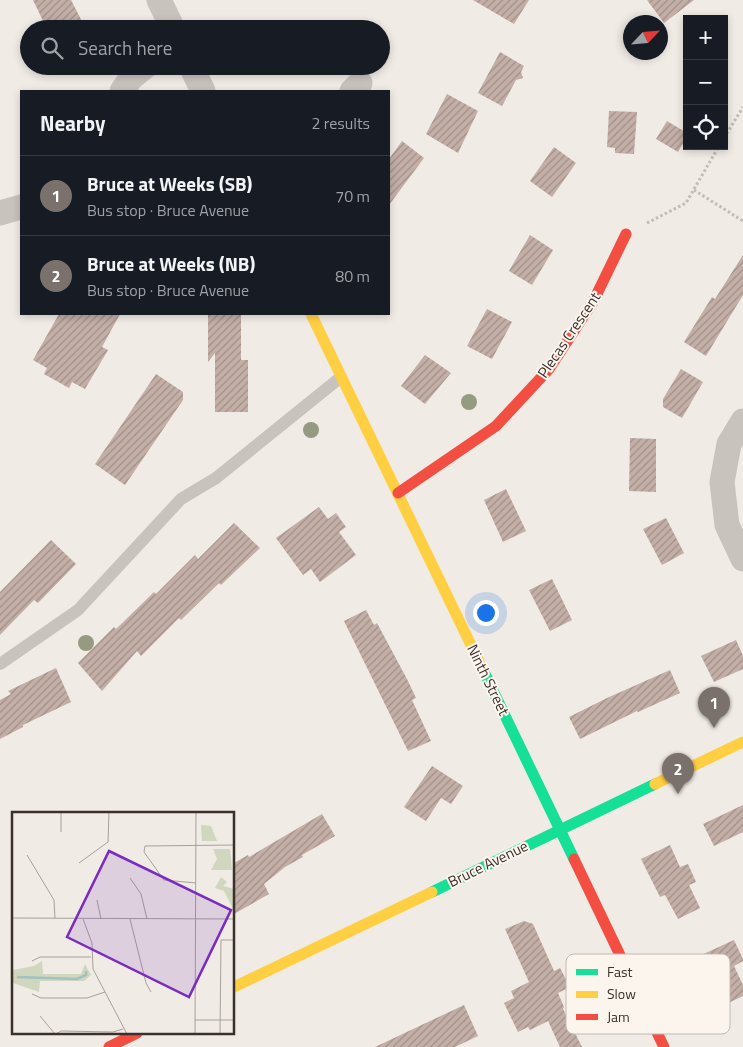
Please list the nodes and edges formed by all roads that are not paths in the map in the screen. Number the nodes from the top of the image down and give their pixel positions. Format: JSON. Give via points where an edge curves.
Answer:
{"nodes":[{"id":1,"x":159,"y":0,"type":"edge"},
{"id":2,"x":169,"y":20,"type":"edge"},
{"id":3,"x":135,"y":75,"type":"edge"},
{"id":4,"x":196,"y":75,"type":"edge"},
{"id":5,"x":123,"y":90,"type":"edge"},
{"id":6,"x":203,"y":90,"type":"edge"},
{"id":7,"x":20,"y":207,"type":"edge"},
{"id":8,"x":0,"y":214,"type":"edge"},
{"id":9,"x":626,"y":234,"type":"road end"},
{"id":10,"x":311,"y":315,"type":"edge"},
{"id":11,"x":341,"y":377,"type":"junction"},
{"id":12,"x":743,"y":421,"type":"edge"},
{"id":13,"x":398,"y":493,"type":"junction"},
{"id":14,"x":743,"y":559,"type":"edge"},
{"id":15,"x":0,"y":664,"type":"edge"},
{"id":16,"x":743,"y":742,"type":"edge"},
{"id":17,"x":560,"y":830,"type":"junction"},
{"id":18,"x":619,"y":954,"type":"edge"},
{"id":19,"x":235,"y":987,"type":"edge"},
{"id":20,"x":135,"y":1034,"type":"edge"},
{"id":21,"x":658,"y":1034,"type":"edge"},
{"id":22,"x":109,"y":1047,"type":"edge"},
{"id":23,"x":664,"y":1047,"type":"edge"}],
"edges":[{"from":1,"to":2,"type":"street"},
{"from":3,"to":5,"type":"street"},
{"from":4,"to":6,"type":"street"},
{"from":7,"to":8,"type":"street"},
{"from":9,"to":13,"type":"street","name":"Plecas Crescent","via":[[593,302],[549,369],[496,426]]},
{"from":10,"to":11,"type":"street","name":"Ninth Street"},
{"from":11,"to":13,"type":"street","name":"Ninth Street"},
{"from":11,"to":15,"type":"lane","via":[[216,478],[181,499],[78,610]]},
{"from":12,"to":14,"type":"street","via":[[729,444],[722,482],[727,525]]},
{"from":13,"to":17,"type":"street","name":"Ninth Street"},
{"from":16,"to":17,"type":"street","name":"Bruce Avenue"},
{"from":17,"to":18,"type":"street","name":"Ninth Street"},
{"from":17,"to":19,"type":"street","name":"Bruce Avenue"},
{"from":20,"to":22,"type":"street"},
{"from":21,"to":23,"type":"street","name":"Ninth Street"}]}
